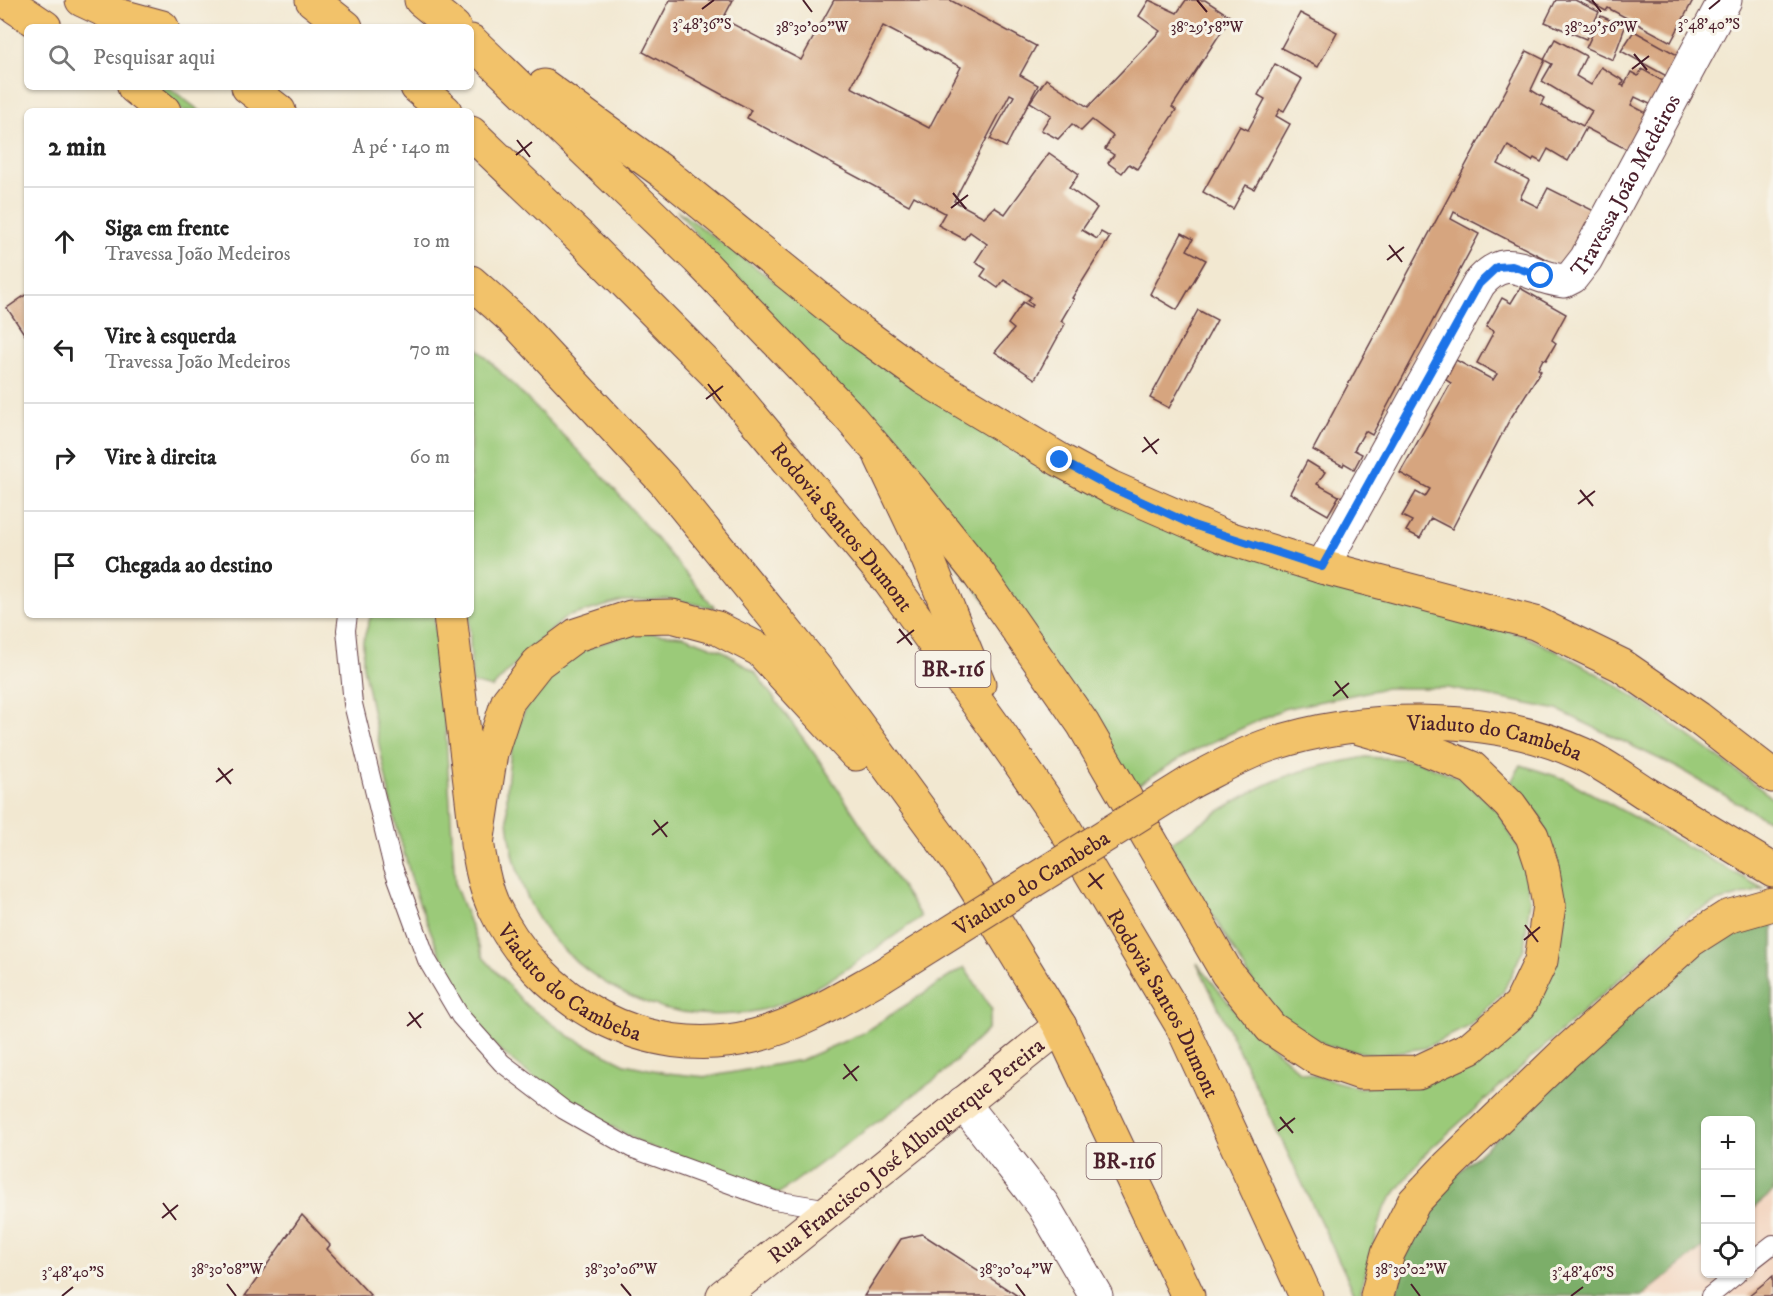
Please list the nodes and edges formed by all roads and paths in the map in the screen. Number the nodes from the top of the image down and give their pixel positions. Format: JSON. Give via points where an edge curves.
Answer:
{"nodes":[{"id":1,"x":5,"y":0,"type":"edge"},
{"id":2,"x":82,"y":0,"type":"edge"},
{"id":3,"x":129,"y":0,"type":"edge"},
{"id":4,"x":312,"y":0,"type":"edge"},
{"id":5,"x":421,"y":0,"type":"edge"},
{"id":6,"x":1725,"y":0,"type":"edge"},
{"id":7,"x":41,"y":24,"type":"edge"},
{"id":8,"x":151,"y":24,"type":"edge"},
{"id":9,"x":165,"y":24,"type":"edge"},
{"id":10,"x":342,"y":24,"type":"edge"},
{"id":11,"x":450,"y":24,"type":"edge"},
{"id":12,"x":477,"y":46,"type":"edge"},
{"id":13,"x":138,"y":90,"type":"edge"},
{"id":14,"x":252,"y":90,"type":"edge"},
{"id":15,"x":420,"y":90,"type":"edge"},
{"id":16,"x":160,"y":108,"type":"edge"},
{"id":17,"x":275,"y":108,"type":"edge"},
{"id":18,"x":442,"y":108,"type":"edge"},
{"id":19,"x":474,"y":136,"type":"edge"},
{"id":20,"x":474,"y":285,"type":"edge"},
{"id":21,"x":881,"y":457,"type":"junction"},
{"id":22,"x":1322,"y":567,"type":"junction"},
{"id":23,"x":348,"y":618,"type":"edge"},
{"id":24,"x":450,"y":618,"type":"edge"},
{"id":25,"x":1356,"y":727,"type":"junction"},
{"id":26,"x":999,"y":733,"type":"junction"},
{"id":27,"x":1773,"y":776,"type":"edge"},
{"id":28,"x":1670,"y":808,"type":"junction"},
{"id":29,"x":477,"y":844,"type":"junction"},
{"id":30,"x":1773,"y":844,"type":"edge"},
{"id":31,"x":1773,"y":870,"type":"edge"},
{"id":32,"x":967,"y":874,"type":"junction"},
{"id":33,"x":1773,"y":904,"type":"edge"},
{"id":34,"x":1060,"y":1026,"type":"junction"},
{"id":35,"x":963,"y":1103,"type":"junction"},
{"id":36,"x":830,"y":1209,"type":"junction"},
{"id":37,"x":1773,"y":1244,"type":"edge"},
{"id":38,"x":1755,"y":1258,"type":"edge"},
{"id":39,"x":1732,"y":1278,"type":"edge"},
{"id":40,"x":723,"y":1296,"type":"edge"},
{"id":41,"x":1096,"y":1296,"type":"edge"},
{"id":42,"x":1188,"y":1296,"type":"edge"},
{"id":43,"x":1306,"y":1296,"type":"edge"},
{"id":44,"x":1377,"y":1296,"type":"edge"},
{"id":45,"x":1710,"y":1296,"type":"edge"}],
"edges":[{"from":1,"to":7,"type":"main road"},
{"from":2,"to":8,"type":"main road","via":[[110,13]]},
{"from":3,"to":9,"type":"main road"},
{"from":4,"to":10,"type":"main road"},
{"from":5,"to":11,"type":"main road"},
{"from":6,"to":22,"type":"street","name":"Travessa João Medeiros","via":[[1586,259],[1564,281],[1512,266],[1490,272],[1474,292]]},
{"from":12,"to":21,"type":"main road","via":[[698,259],[846,413]]},
{"from":12,"to":22,"type":"main road","via":[[540,82],[663,172],[862,333],[924,378],[1005,428],[1110,487],[1193,525]]},
{"from":13,"to":16,"type":"main road"},
{"from":14,"to":17,"type":"main road"},
{"from":15,"to":18,"type":"main road"},
{"from":19,"to":26,"type":"main road","name":"Rodovia Santos Dumont","number":"BR-116","via":[[718,377],[890,582]]},
{"from":20,"to":32,"type":"main road","number":"BR-116","via":[[516,322],[663,480],[818,671]]},
{"from":21,"to":25,"type":"main road","via":[[978,573],[1083,724],[1227,973],[1271,1028],[1316,1058],[1360,1073],[1418,1072],[1470,1048],[1520,1005],[1541,961],[1549,905],[1544,876],[1532,836],[1510,805],[1472,768],[1411,743]]},
{"from":21,"to":26,"type":"main road","via":[[918,535]]},
{"from":22,"to":27,"type":"main road","via":[[1535,623],[1621,665]]},
{"from":23,"to":36,"type":"lane","via":[[353,704],[393,867],[428,960],[460,1016],[502,1064],[564,1110],[631,1148],[774,1200]]},
{"from":24,"to":29,"type":"main road","name":"Viaduto do Cambeba"},
{"from":25,"to":28,"type":"main road","name":"Viaduto do Cambeba","via":[[1477,725],[1523,733],[1583,754]]},
{"from":25,"to":29,"type":"main road","name":"Viaduto do Cambeba","bridge":true,"via":[[1269,746],[1191,782],[881,976],[808,1018],[753,1036],[688,1043],[602,1020],[552,984],[518,947],[491,902]]},
{"from":26,"to":43,"type":"main road","name":"Rodovia Santos Dumont","number":"BR-116","via":[[1062,824],[1181,1024]]},
{"from":28,"to":30,"type":"main road"},
{"from":28,"to":31,"type":"main road"},
{"from":29,"to":32,"type":"main road","via":[[494,743],[508,701],[538,663],[576,635],[631,617],[672,616],[717,628],[760,650]]},
{"from":32,"to":34,"type":"main road","number":"BR-116"},
{"from":33,"to":44,"type":"main road","via":[[1727,917],[1691,940],[1564,1053],[1449,1165],[1414,1202],[1388,1253]]},
{"from":34,"to":35,"type":"main road","name":"Rua Francisco José Albuquerque Pereira"},
{"from":34,"to":42,"type":"main road","number":"BR-116"},
{"from":35,"to":36,"type":"main road","name":"Rua Francisco José Albuquerque Pereira"},
{"from":35,"to":41,"type":"street","via":[[1043,1205]]},
{"from":36,"to":40,"type":"main road","name":"Rua Francisco José Albuquerque Pereira"},
{"from":37,"to":38,"type":"lane"},
{"from":39,"to":45,"type":"lane"}]}
